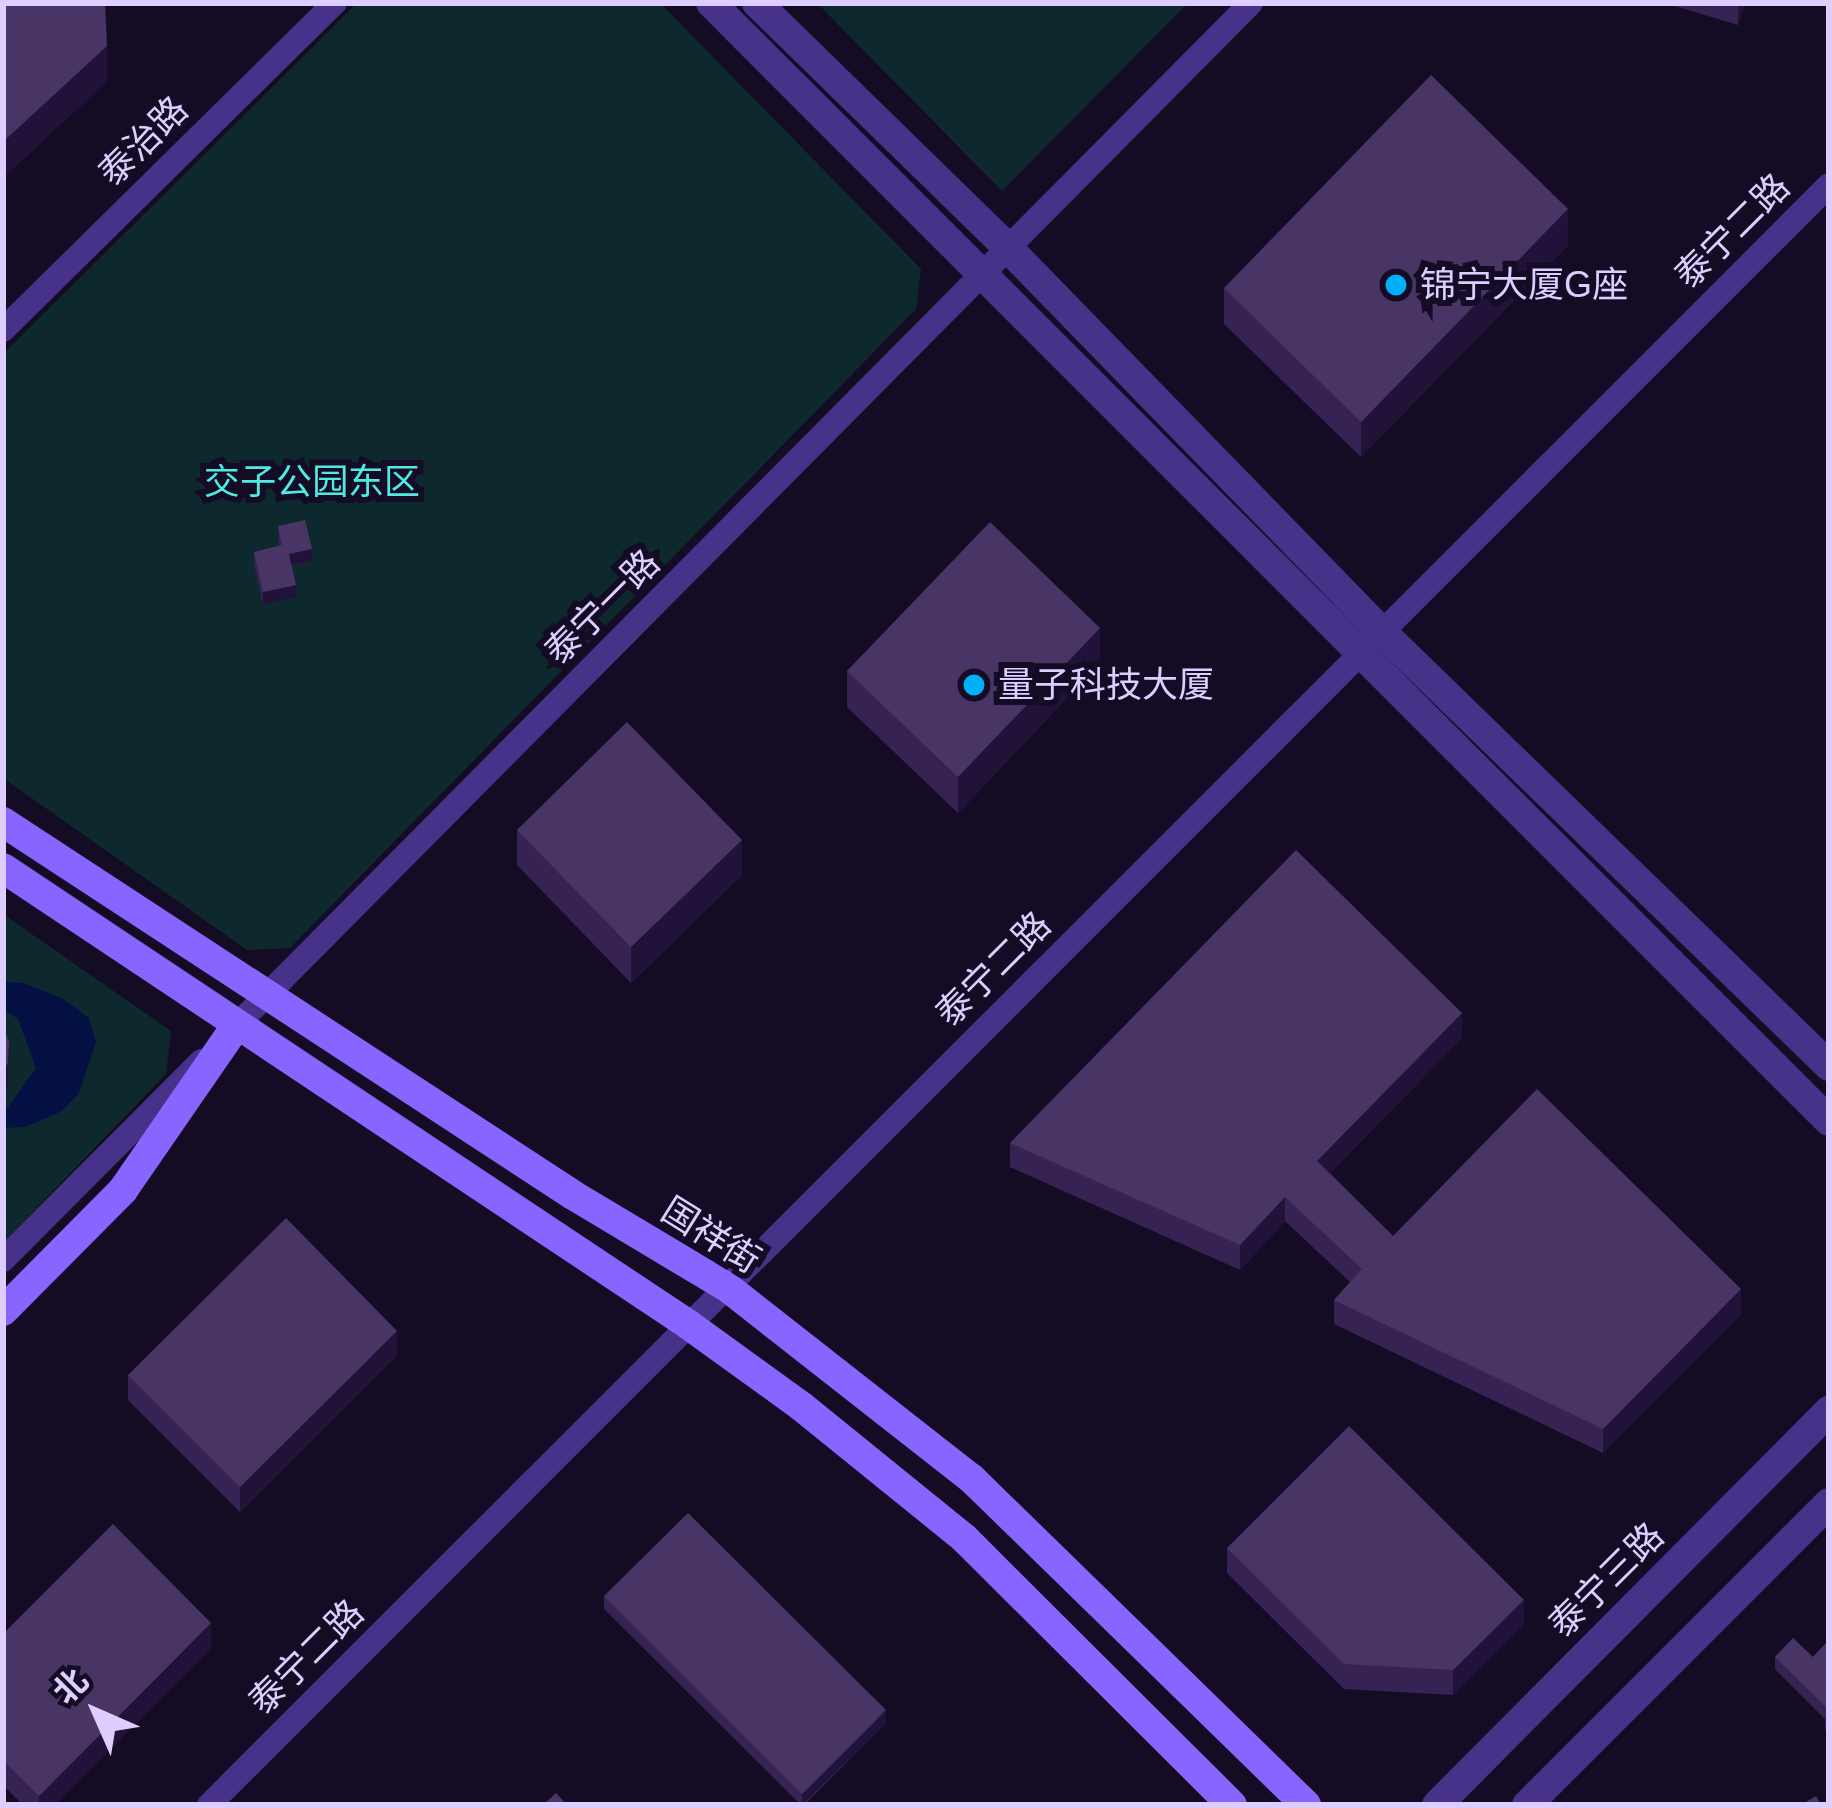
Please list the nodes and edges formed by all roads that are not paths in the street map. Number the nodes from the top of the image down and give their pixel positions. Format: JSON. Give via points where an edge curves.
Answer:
{"nodes":[{"id":1,"x":334,"y":3,"type":"edge"},
{"id":2,"x":711,"y":3,"type":"edge"},
{"id":3,"x":758,"y":3,"type":"edge"},
{"id":4,"x":1251,"y":3,"type":"edge"},
{"id":5,"x":1829,"y":185,"type":"edge"},
{"id":6,"x":1008,"y":248,"type":"junction"},
{"id":7,"x":982,"y":274,"type":"junction"},
{"id":8,"x":3,"y":330,"type":"edge"},
{"id":9,"x":1371,"y":643,"type":"junction"},
{"id":10,"x":3,"y":821,"type":"edge"},
{"id":11,"x":3,"y":868,"type":"edge"},
{"id":12,"x":269,"y":995,"type":"junction"},
{"id":13,"x":237,"y":1024,"type":"junction"},
{"id":14,"x":1829,"y":1066,"type":"edge"},
{"id":15,"x":1829,"y":1121,"type":"edge"},
{"id":16,"x":3,"y":1260,"type":"edge"},
{"id":17,"x":727,"y":1287,"type":"junction"},
{"id":18,"x":3,"y":1311,"type":"edge"},
{"id":19,"x":689,"y":1325,"type":"junction"},
{"id":20,"x":1829,"y":1411,"type":"edge"},
{"id":21,"x":1829,"y":1503,"type":"edge"},
{"id":22,"x":209,"y":1805,"type":"edge"},
{"id":23,"x":1232,"y":1805,"type":"edge"},
{"id":24,"x":1306,"y":1805,"type":"edge"},
{"id":25,"x":1437,"y":1805,"type":"edge"},
{"id":26,"x":1527,"y":1805,"type":"edge"}],
"edges":[{"from":1,"to":8,"type":"street","name":"泰治路"},
{"from":2,"to":7,"type":"street"},
{"from":3,"to":6,"type":"street"},
{"from":4,"to":6,"type":"street","name":"泰宁一路"},
{"from":5,"to":9,"type":"street","name":"泰宁二路"},
{"from":6,"to":7,"type":"street","name":"泰宁一路"},
{"from":6,"to":9,"type":"street"},
{"from":7,"to":9,"type":"street"},
{"from":7,"to":12,"type":"street","name":"泰宁一路"},
{"from":9,"to":14,"type":"street"},
{"from":9,"to":15,"type":"street"},
{"from":9,"to":17,"type":"street","name":"泰宁二路"},
{"from":10,"to":12,"type":"main road","name":"国祥街"},
{"from":11,"to":13,"type":"main road"},
{"from":12,"to":13,"type":"street","name":"泰宁一路"},
{"from":12,"to":17,"type":"main road","name":"国祥街"},
{"from":13,"to":16,"type":"street","name":"泰宁一路"},
{"from":13,"to":18,"type":"main road","via":[[123,1190]]},
{"from":13,"to":19,"type":"main road"},
{"from":17,"to":19,"type":"street","name":"泰宁二路"},
{"from":17,"to":24,"type":"main road","name":"国祥街","via":[[971,1478]]},
{"from":19,"to":22,"type":"street","name":"泰宁二路"},
{"from":19,"to":23,"type":"main road","via":[[964,1538]]},
{"from":20,"to":25,"type":"street","name":"泰宁三路"},
{"from":21,"to":26,"type":"street"}]}
